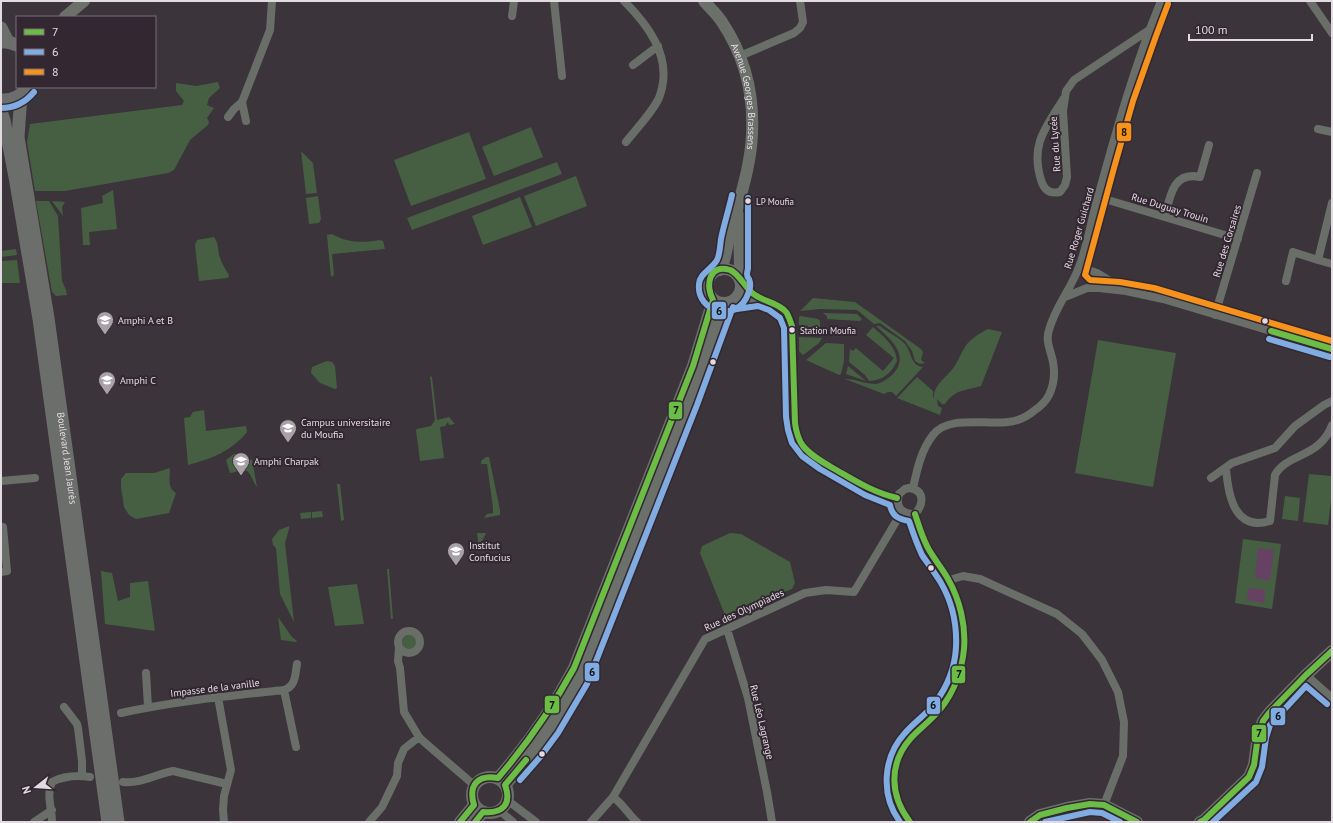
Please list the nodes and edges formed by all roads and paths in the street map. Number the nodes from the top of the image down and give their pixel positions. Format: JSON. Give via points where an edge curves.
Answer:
{"nodes":[{"id":1,"x":84,"y":1,"type":"edge"},
{"id":2,"x":272,"y":1,"type":"edge"},
{"id":3,"x":514,"y":1,"type":"edge"},
{"id":4,"x":554,"y":1,"type":"edge"},
{"id":5,"x":624,"y":1,"type":"edge"},
{"id":6,"x":704,"y":1,"type":"edge"},
{"id":7,"x":800,"y":1,"type":"edge"},
{"id":8,"x":1161,"y":1,"type":"edge"},
{"id":9,"x":1310,"y":1,"type":"edge"},
{"id":10,"x":66,"y":16,"type":"edge"},
{"id":11,"x":512,"y":16,"type":"dead end"},
{"id":12,"x":1,"y":28,"type":"edge"},
{"id":13,"x":1149,"y":30,"type":"junction"},
{"id":14,"x":1332,"y":33,"type":"edge"},
{"id":15,"x":9,"y":43,"type":"edge"},
{"id":16,"x":658,"y":46,"type":"junction"},
{"id":17,"x":740,"y":56,"type":"junction"},
{"id":18,"x":633,"y":65,"type":"dead end"},
{"id":19,"x":562,"y":76,"type":"dead end"},
{"id":20,"x":24,"y":91,"type":"edge"},
{"id":21,"x":1064,"y":98,"type":"junction"},
{"id":22,"x":1,"y":100,"type":"edge"},
{"id":23,"x":242,"y":102,"type":"junction"},
{"id":24,"x":1,"y":111,"type":"edge"},
{"id":25,"x":228,"y":117,"type":"dead end"},
{"id":26,"x":246,"y":120,"type":"dead end"},
{"id":27,"x":1318,"y":129,"type":"dead end"},
{"id":28,"x":1332,"y":132,"type":"edge"},
{"id":29,"x":626,"y":142,"type":"dead end"},
{"id":30,"x":1209,"y":145,"type":"dead end"},
{"id":31,"x":1257,"y":173,"type":"dead end"},
{"id":32,"x":1098,"y":197,"type":"junction"},
{"id":33,"x":739,"y":201,"type":"junction"},
{"id":34,"x":1332,"y":203,"type":"edge"},
{"id":35,"x":1165,"y":217,"type":"junction"},
{"id":36,"x":1238,"y":239,"type":"junction"},
{"id":37,"x":1318,"y":260,"type":"junction"},
{"id":38,"x":1332,"y":264,"type":"edge"},
{"id":39,"x":1080,"y":267,"type":"junction"},
{"id":40,"x":720,"y":270,"type":"junction"},
{"id":41,"x":1076,"y":276,"type":"junction"},
{"id":42,"x":740,"y":280,"type":"junction"},
{"id":43,"x":1286,"y":281,"type":"dead end"},
{"id":44,"x":1087,"y":288,"type":"junction"},
{"id":45,"x":1126,"y":291,"type":"junction"},
{"id":46,"x":1065,"y":297,"type":"junction"},
{"id":47,"x":759,"y":298,"type":"junction"},
{"id":48,"x":713,"y":300,"type":"junction"},
{"id":49,"x":730,"y":302,"type":"junction"},
{"id":50,"x":1215,"y":315,"type":"junction"},
{"id":51,"x":1332,"y":350,"type":"edge"},
{"id":52,"x":1332,"y":401,"type":"edge"},
{"id":53,"x":1332,"y":425,"type":"edge"},
{"id":54,"x":1226,"y":468,"type":"junction"},
{"id":55,"x":35,"y":478,"type":"dead end"},
{"id":56,"x":1211,"y":478,"type":"dead end"},
{"id":57,"x":1,"y":481,"type":"edge"},
{"id":58,"x":913,"y":488,"type":"junction"},
{"id":59,"x":897,"y":498,"type":"junction"},
{"id":60,"x":904,"y":512,"type":"junction"},
{"id":61,"x":914,"y":514,"type":"junction"},
{"id":62,"x":1,"y":527,"type":"edge"},
{"id":63,"x":1,"y":572,"type":"edge"},
{"id":64,"x":949,"y":580,"type":"junction"},
{"id":65,"x":727,"y":628,"type":"junction"},
{"id":66,"x":399,"y":647,"type":"junction"},
{"id":67,"x":1332,"y":651,"type":"edge"},
{"id":68,"x":406,"y":653,"type":"junction"},
{"id":69,"x":297,"y":664,"type":"dead end"},
{"id":70,"x":400,"y":668,"type":"junction"},
{"id":71,"x":146,"y":673,"type":"dead end"},
{"id":72,"x":1306,"y":675,"type":"junction"},
{"id":73,"x":284,"y":690,"type":"junction"},
{"id":74,"x":218,"y":697,"type":"junction"},
{"id":75,"x":1332,"y":698,"type":"edge"},
{"id":76,"x":64,"y":707,"type":"dead end"},
{"id":77,"x":148,"y":707,"type":"junction"},
{"id":78,"x":121,"y":713,"type":"dead end"},
{"id":79,"x":419,"y":737,"type":"junction"},
{"id":80,"x":296,"y":748,"type":"dead end"},
{"id":81,"x":105,"y":762,"type":"junction"},
{"id":82,"x":502,"y":781,"type":"junction"},
{"id":83,"x":123,"y":782,"type":"dead end"},
{"id":84,"x":227,"y":784,"type":"junction"},
{"id":85,"x":474,"y":785,"type":"junction"},
{"id":86,"x":613,"y":797,"type":"junction"},
{"id":87,"x":507,"y":800,"type":"junction"},
{"id":88,"x":1104,"y":805,"type":"junction"},
{"id":89,"x":111,"y":806,"type":"junction"},
{"id":90,"x":479,"y":808,"type":"junction"},
{"id":91,"x":52,"y":810,"type":"junction"},
{"id":92,"x":499,"y":810,"type":"junction"},
{"id":93,"x":629,"y":819,"type":"edge"},
{"id":94,"x":34,"y":822,"type":"edge"},
{"id":95,"x":52,"y":822,"type":"edge"},
{"id":96,"x":108,"y":822,"type":"edge"},
{"id":97,"x":118,"y":822,"type":"edge"},
{"id":98,"x":224,"y":822,"type":"edge"},
{"id":99,"x":369,"y":822,"type":"edge"},
{"id":100,"x":460,"y":822,"type":"edge"},
{"id":101,"x":475,"y":822,"type":"edge"},
{"id":102,"x":513,"y":822,"type":"edge"},
{"id":103,"x":536,"y":822,"type":"edge"},
{"id":104,"x":592,"y":822,"type":"edge"},
{"id":105,"x":637,"y":822,"type":"edge"},
{"id":106,"x":772,"y":822,"type":"edge"},
{"id":107,"x":910,"y":822,"type":"edge"},
{"id":108,"x":1030,"y":822,"type":"edge"},
{"id":109,"x":1137,"y":822,"type":"edge"},
{"id":110,"x":1200,"y":822,"type":"edge"}],
"edges":[{"from":1,"to":10,"type":"street"},
{"from":2,"to":23,"type":"street","via":[[270,30]]},
{"from":3,"to":11,"type":"street"},
{"from":4,"to":19,"type":"street"},
{"from":5,"to":16,"type":"street","via":[[635,12]]},
{"from":6,"to":17,"type":"street","name":"Avenue Georges Brassens","via":[[721,20]]},
{"from":7,"to":17,"type":"street","via":[[803,22],[798,30]]},
{"from":8,"to":13,"type":"street","name":"Rue Roger Guichard"},
{"from":9,"to":14,"type":"street"},
{"from":12,"to":15,"type":"main road"},
{"from":13,"to":21,"type":"street","name":"Rue du Lycée","via":[[1074,80]]},
{"from":13,"to":32,"type":"street","name":"Rue Roger Guichard"},
{"from":16,"to":18,"type":"street"},
{"from":16,"to":29,"type":"street","via":[[664,79],[659,98]]},
{"from":17,"to":33,"type":"street","name":"Avenue Georges Brassens","via":[[749,86],[752,136]]},
{"from":20,"to":22,"type":"main road","name":"Boulevard Jean Jaurès","via":[[13,98]]},
{"from":20,"to":81,"type":"main road","name":"Boulevard Jean Jaurès","via":[[18,138],[48,318]]},
{"from":21,"to":21,"type":"street","name":"Rue du Lycée","via":[[1067,177],[1060,192],[1055,193],[1047,191],[1043,186],[1037,148]]},
{"from":23,"to":25,"type":"street"},
{"from":23,"to":26,"type":"street"},
{"from":24,"to":81,"type":"main road","name":"Boulevard Jean Jaurès","via":[[39,319]]},
{"from":27,"to":28,"type":"street"},
{"from":30,"to":35,"type":"street","via":[[1200,177],[1192,175],[1181,178],[1172,190]]},
{"from":31,"to":36,"type":"street","name":"Rue des Corsaires"},
{"from":32,"to":35,"type":"street","name":"Rue Duguay Trouin"},
{"from":32,"to":39,"type":"street","name":"Rue Roger Guichard"},
{"from":33,"to":40,"type":"street","name":"Avenue Georges Brassens"},
{"from":33,"to":42,"type":"street","name":"Avenue Georges Brassens"},
{"from":34,"to":37,"type":"street"},
{"from":35,"to":36,"type":"street","name":"Rue Duguay Trouin"},
{"from":36,"to":50,"type":"street","name":"Rue des Corsaires"},
{"from":37,"to":38,"type":"street"},
{"from":37,"to":43,"type":"street","via":[[1293,252]]},
{"from":39,"to":41,"type":"street","name":"Rue Roger Guichard"},
{"from":39,"to":45,"type":"street","via":[[1097,273]]},
{"from":40,"to":42,"type":"street","via":[[726,268],[732,271]]},
{"from":40,"to":48,"type":"street","via":[[710,276],[707,284],[707,290]]},
{"from":41,"to":44,"type":"street"},
{"from":41,"to":46,"type":"street","name":"Rue Roger Guichard"},
{"from":42,"to":47,"type":"street"},
{"from":42,"to":49,"type":"street","via":[[741,293]]},
{"from":44,"to":45,"type":"street"},
{"from":44,"to":46,"type":"street"},
{"from":45,"to":50,"type":"street"},
{"from":46,"to":58,"type":"street","name":"Rue Roger Guichard","via":[[1048,331],[1054,380],[1044,402],[1028,416],[1018,420],[988,424],[961,422],[933,433],[920,460]]},
{"from":47,"to":49,"type":"street"},
{"from":47,"to":59,"type":"street","via":[[773,303],[787,313],[792,326],[794,410],[799,439],[818,458],[864,487]]},
{"from":48,"to":49,"type":"street","via":[[719,303]]},
{"from":48,"to":82,"type":"street","via":[[690,372],[574,668],[547,716]]},
{"from":49,"to":82,"type":"street","via":[[580,680],[534,751],[514,775]]},
{"from":50,"to":51,"type":"street"},
{"from":52,"to":54,"type":"street","via":[[1295,426],[1275,448],[1232,463]]},
{"from":53,"to":54,"type":"street","via":[[1329,433],[1313,450],[1278,470],[1275,475],[1270,521],[1253,523],[1242,518],[1234,506],[1227,485]]},
{"from":54,"to":56,"type":"street"},
{"from":55,"to":57,"type":"street"},
{"from":58,"to":59,"type":"street","via":[[905,489]]},
{"from":58,"to":61,"type":"street","via":[[919,493],[922,501]]},
{"from":59,"to":60,"type":"street","via":[[899,509]]},
{"from":60,"to":61,"type":"street"},
{"from":60,"to":65,"type":"street","name":"Rue des Olympiades","via":[[854,592],[826,590],[805,593]]},
{"from":61,"to":64,"type":"street","via":[[923,539]]},
{"from":62,"to":63,"type":"street","via":[[8,572]]},
{"from":64,"to":88,"type":"street","via":[[963,576],[980,579],[1057,614],[1082,634],[1102,660],[1118,692],[1124,722],[1123,756]]},
{"from":64,"to":107,"type":"street","via":[[960,611],[964,639],[963,661],[955,685],[941,708],[909,740],[899,755],[894,773],[894,788],[898,804]]},
{"from":65,"to":86,"type":"street","name":"Rue des Olympiades","via":[[705,639]]},
{"from":65,"to":106,"type":"street","name":"Rue Léo Lagrange","via":[[748,698]]},
{"from":66,"to":68,"type":"street"},
{"from":66,"to":68,"type":"street","via":[[398,641],[404,633],[409,631],[418,634],[421,640],[418,650],[413,654]]},
{"from":66,"to":70,"type":"street"},
{"from":67,"to":72,"type":"street"},
{"from":68,"to":70,"type":"street"},
{"from":69,"to":73,"type":"street","via":[[293,684]]},
{"from":70,"to":79,"type":"street","via":[[404,712]]},
{"from":71,"to":77,"type":"street"},
{"from":72,"to":75,"type":"street"},
{"from":72,"to":110,"type":"street","via":[[1263,721],[1249,777]]},
{"from":73,"to":74,"type":"street","name":"Impasse de la vanille"},
{"from":73,"to":80,"type":"street"},
{"from":74,"to":77,"type":"street","name":"Impasse de la vanille"},
{"from":74,"to":84,"type":"street","via":[[231,770]]},
{"from":76,"to":91,"type":"street","via":[[77,724],[86,777],[59,778],[52,782],[49,787]]},
{"from":77,"to":78,"type":"street","name":"Impasse de la vanille"},
{"from":79,"to":85,"type":"street"},
{"from":79,"to":99,"type":"street","via":[[404,749],[398,763],[397,776],[382,807]]},
{"from":81,"to":89,"type":"main road","name":"Boulevard Jean Jaurès"},
{"from":82,"to":85,"type":"street","via":[[487,776]]},
{"from":82,"to":87,"type":"street","via":[[508,795]]},
{"from":83,"to":84,"type":"street","via":[[138,782],[173,772]]},
{"from":84,"to":98,"type":"street","via":[[222,810]]},
{"from":85,"to":90,"type":"street","via":[[472,795]]},
{"from":86,"to":93,"type":"street","via":[[620,801]]},
{"from":86,"to":104,"type":"street","name":"Rue des Olympiades"},
{"from":87,"to":92,"type":"street"},
{"from":87,"to":103,"type":"street"},
{"from":88,"to":108,"type":"street","via":[[1090,804],[1067,808],[1040,816]]},
{"from":88,"to":109,"type":"street"},
{"from":89,"to":96,"type":"main road","name":"Boulevard Jean Jaurès"},
{"from":89,"to":97,"type":"main road","name":"Boulevard Jean Jaurès"},
{"from":90,"to":92,"type":"street","via":[[494,813]]},
{"from":90,"to":100,"type":"street"},
{"from":90,"to":101,"type":"street"},
{"from":91,"to":94,"type":"street"},
{"from":91,"to":95,"type":"street"},
{"from":92,"to":102,"type":"street"},
{"from":93,"to":105,"type":"street"}]}
